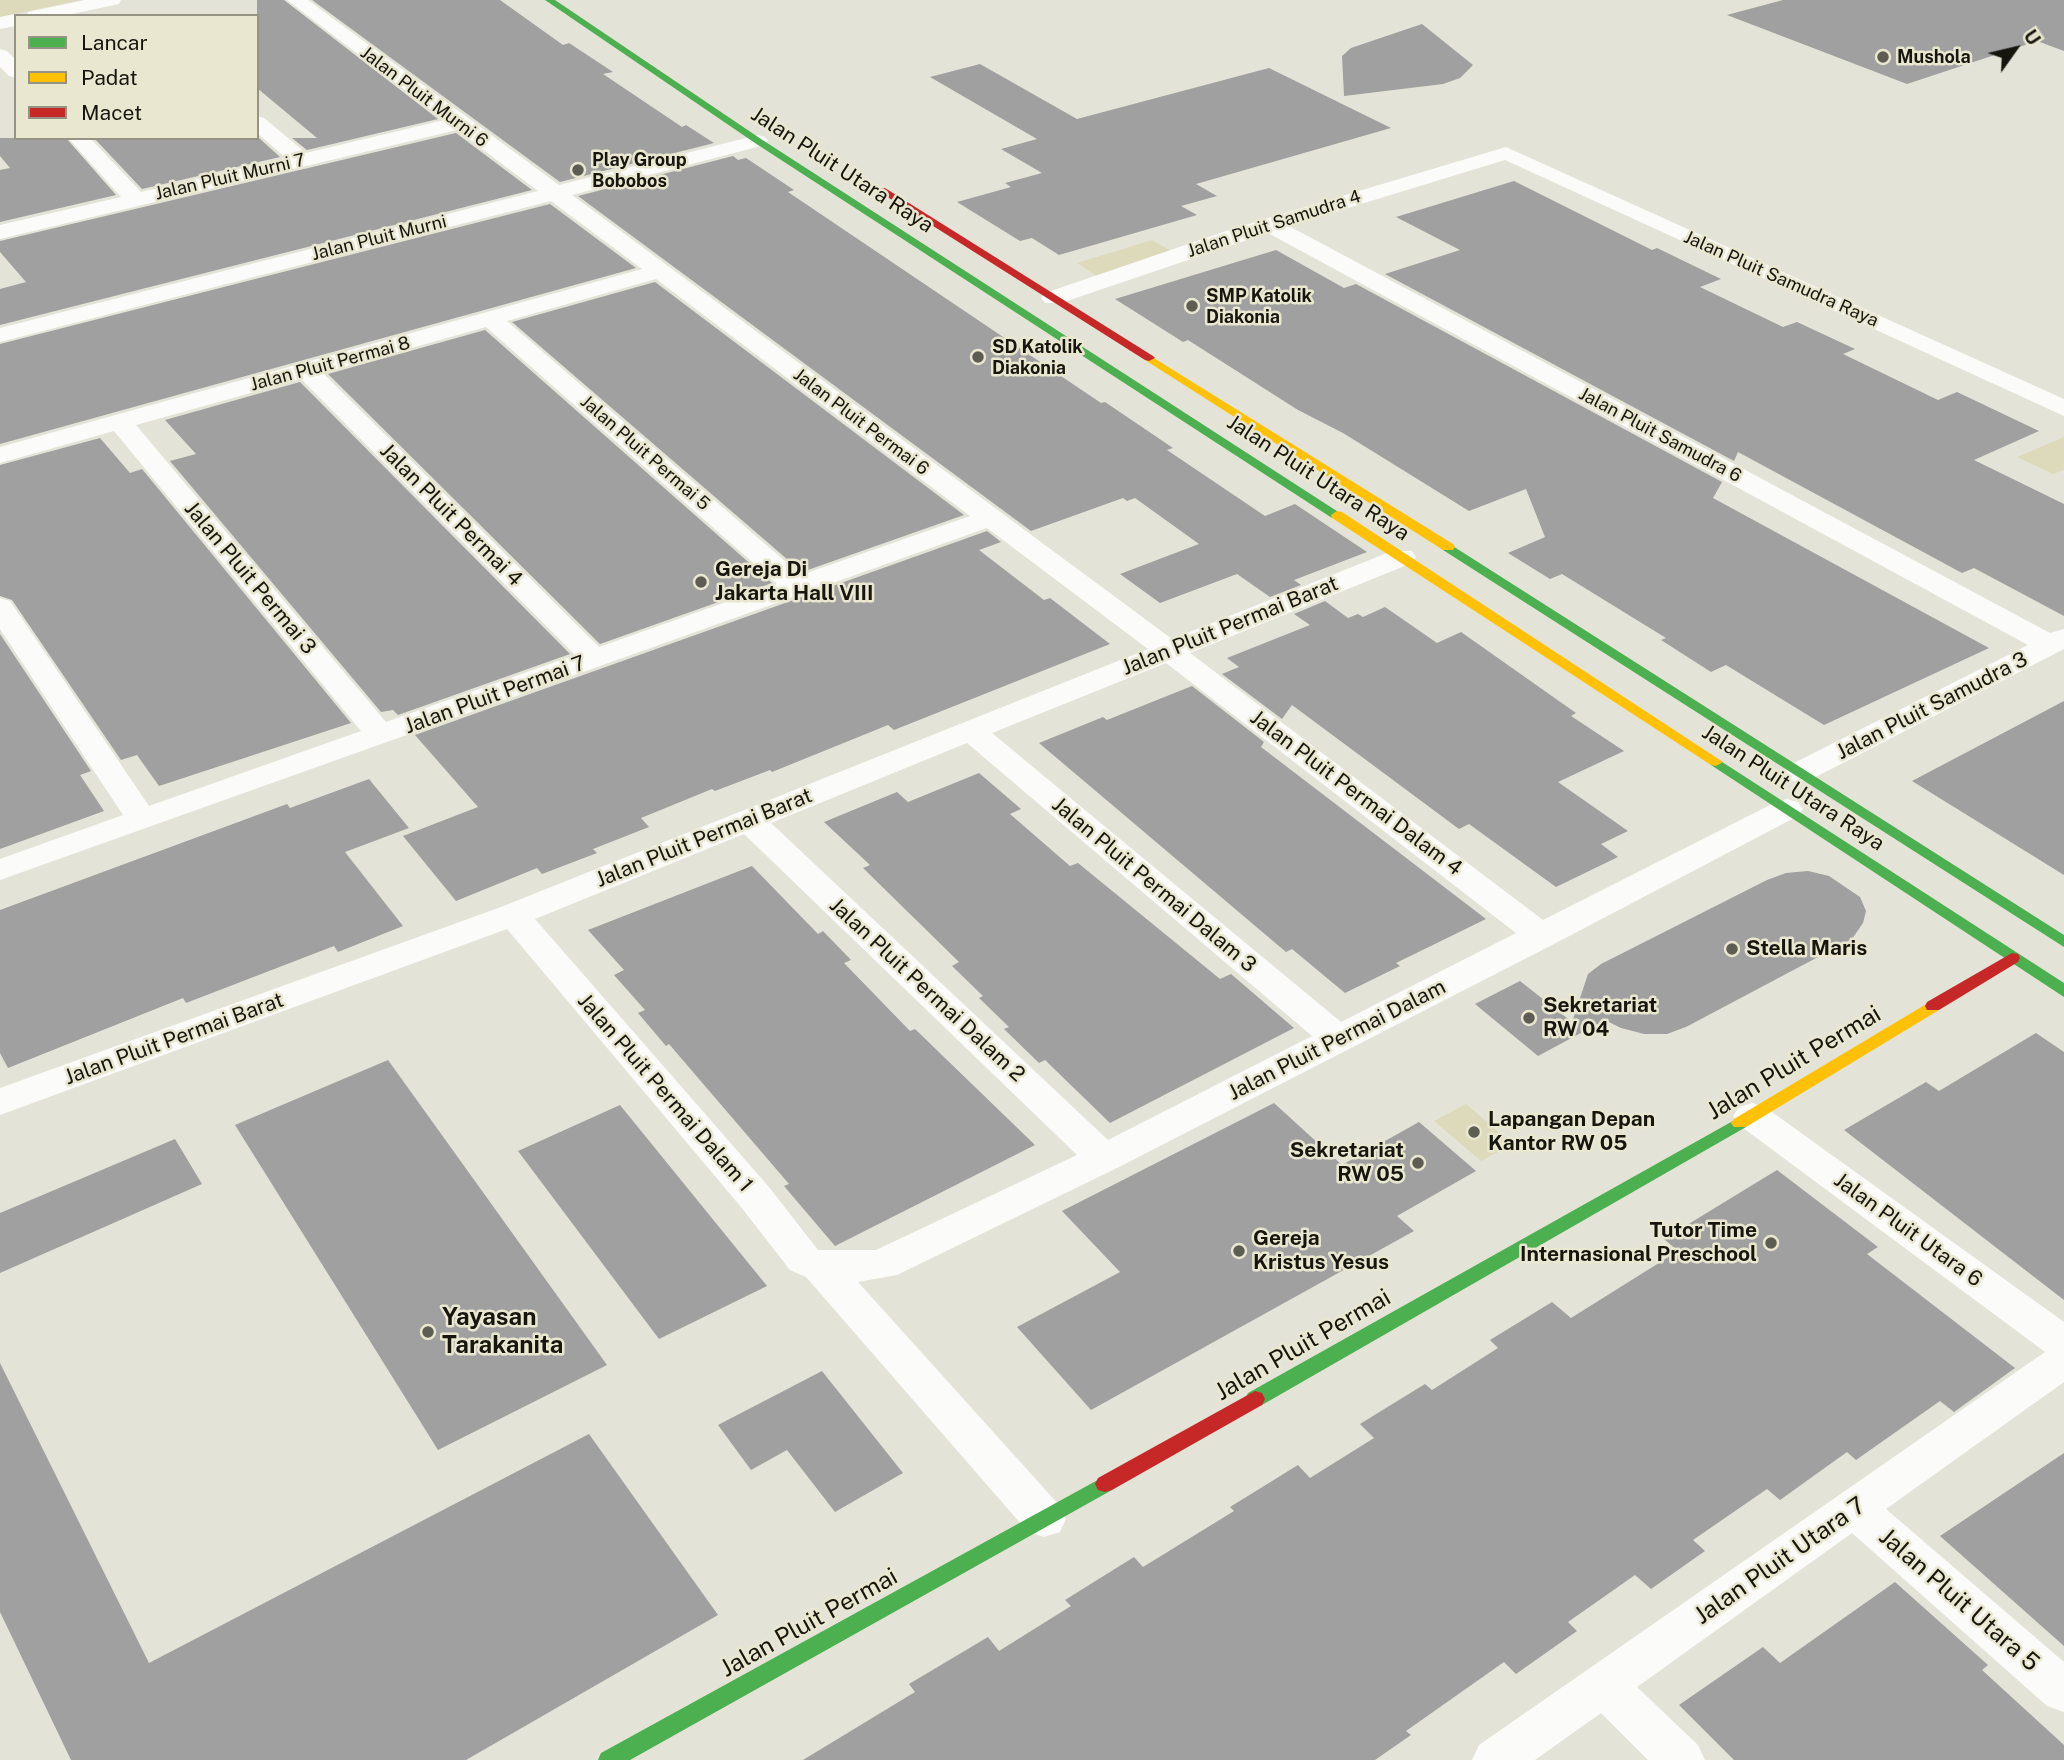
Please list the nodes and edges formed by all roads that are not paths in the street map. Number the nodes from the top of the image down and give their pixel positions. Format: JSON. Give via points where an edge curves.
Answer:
{"nodes":[{"id":1,"x":296,"y":0,"type":"edge"},
{"id":2,"x":549,"y":0,"type":"edge"},
{"id":3,"x":118,"y":3,"type":"edge"},
{"id":4,"x":48,"y":14,"type":"edge"},
{"id":5,"x":631,"y":35,"type":"dead end"},
{"id":6,"x":610,"y":40,"type":"junction"},
{"id":7,"x":0,"y":55,"type":"edge"},
{"id":8,"x":14,"y":70,"type":"edge"},
{"id":9,"x":459,"y":123,"type":"junction"},
{"id":10,"x":259,"y":124,"type":"edge"},
{"id":11,"x":80,"y":140,"type":"edge"},
{"id":12,"x":789,"y":141,"type":"dead end"},
{"id":13,"x":763,"y":144,"type":"junction"},
{"id":14,"x":1497,"y":154,"type":"joint"},
{"id":15,"x":302,"y":160,"type":"junction"},
{"id":16,"x":876,"y":186,"type":"dead end"},
{"id":17,"x":552,"y":193,"type":"junction"},
{"id":18,"x":136,"y":200,"type":"junction"},
{"id":19,"x":1270,"y":225,"type":"junction"},
{"id":20,"x":0,"y":232,"type":"edge"},
{"id":21,"x":659,"y":271,"type":"junction"},
{"id":22,"x":1052,"y":298,"type":"junction"},
{"id":23,"x":492,"y":320,"type":"junction"},
{"id":24,"x":0,"y":335,"type":"edge"},
{"id":25,"x":307,"y":371,"type":"junction"},
{"id":26,"x":2064,"y":408,"type":"edge"},
{"id":27,"x":119,"y":421,"type":"junction"},
{"id":28,"x":0,"y":455,"type":"edge"},
{"id":29,"x":989,"y":518,"type":"junction"},
{"id":30,"x":1402,"y":557,"type":"junction"},
{"id":31,"x":798,"y":587,"type":"junction"},
{"id":32,"x":0,"y":607,"type":"edge"},
{"id":33,"x":1568,"y":623,"type":"junction"},
{"id":34,"x":1529,"y":639,"type":"junction"},
{"id":35,"x":2057,"y":642,"type":"edge"},
{"id":36,"x":1169,"y":651,"type":"junction"},
{"id":37,"x":595,"y":659,"type":"junction"},
{"id":38,"x":970,"y":730,"type":"junction"},
{"id":39,"x":381,"y":735,"type":"junction"},
{"id":40,"x":1799,"y":773,"type":"junction"},
{"id":41,"x":1787,"y":809,"type":"junction"},
{"id":42,"x":142,"y":819,"type":"junction"},
{"id":43,"x":750,"y":821,"type":"junction"},
{"id":44,"x":0,"y":870,"type":"edge"},
{"id":45,"x":513,"y":915,"type":"junction"},
{"id":46,"x":2057,"y":930,"type":"edge"},
{"id":47,"x":1542,"y":936,"type":"junction"},
{"id":48,"x":2012,"y":958,"type":"junction"},
{"id":49,"x":2064,"y":991,"type":"edge"},
{"id":50,"x":1339,"y":1040,"type":"junction"},
{"id":51,"x":0,"y":1102,"type":"edge"},
{"id":52,"x":1752,"y":1116,"type":"junction"},
{"id":53,"x":1104,"y":1158,"type":"junction"},
{"id":54,"x":820,"y":1266,"type":"junction"},
{"id":55,"x":2064,"y":1344,"type":"edge"},
{"id":56,"x":2064,"y":1360,"type":"edge"},
{"id":57,"x":1855,"y":1509,"type":"junction"},
{"id":58,"x":1044,"y":1518,"type":"junction"},
{"id":59,"x":1604,"y":1685,"type":"junction"},
{"id":60,"x":2064,"y":1691,"type":"edge"},
{"id":61,"x":609,"y":1760,"type":"edge"},
{"id":62,"x":1496,"y":1760,"type":"edge"},
{"id":63,"x":1681,"y":1760,"type":"edge"}],
"edges":[{"from":1,"to":9,"type":"street","name":"Jalan Pluit Murni 6"},
{"from":2,"to":6,"type":"street","name":"Jalan Pluit Utara Raya"},
{"from":3,"to":4,"type":"street"},
{"from":5,"to":6,"type":"street"},
{"from":6,"to":13,"type":"street","name":"Jalan Pluit Utara Raya"},
{"from":7,"to":8,"type":"street"},
{"from":9,"to":15,"type":"street","name":"Jalan Pluit Murni 7"},
{"from":9,"to":17,"type":"street","name":"Jalan Pluit Murni 6"},
{"from":10,"to":15,"type":"street"},
{"from":11,"to":18,"type":"street"},
{"from":12,"to":13,"type":"street"},
{"from":13,"to":17,"type":"street","name":"Jalan Pluit Murni"},
{"from":13,"to":30,"type":"street","name":"Jalan Pluit Utara Raya"},
{"from":14,"to":19,"type":"street","name":"Jalan Pluit Samudra 4"},
{"from":14,"to":26,"type":"street","name":"Jalan Pluit Samudra Raya","via":[[1519,156]]},
{"from":15,"to":18,"type":"street","name":"Jalan Pluit Murni 7"},
{"from":16,"to":22,"type":"street","name":"Jalan Pluit Utara Raya"},
{"from":17,"to":21,"type":"street","name":"Jalan Pluit Permai 6"},
{"from":17,"to":24,"type":"street","name":"Jalan Pluit Murni"},
{"from":18,"to":20,"type":"street","name":"Jalan Pluit Murni 7"},
{"from":19,"to":22,"type":"street","name":"Jalan Pluit Samudra 4"},
{"from":19,"to":35,"type":"street","name":"Jalan Pluit Samudra 6"},
{"from":21,"to":23,"type":"street","name":"Jalan Pluit Permai 8"},
{"from":21,"to":29,"type":"street","name":"Jalan Pluit Permai 6"},
{"from":22,"to":33,"type":"street","name":"Jalan Pluit Utara Raya"},
{"from":23,"to":25,"type":"street","name":"Jalan Pluit Permai 8"},
{"from":23,"to":31,"type":"street","name":"Jalan Pluit Permai 5"},
{"from":25,"to":27,"type":"street","name":"Jalan Pluit Permai 8"},
{"from":25,"to":37,"type":"street","name":"Jalan Pluit Permai 4"},
{"from":27,"to":28,"type":"street","name":"Jalan Pluit Permai 8"},
{"from":27,"to":39,"type":"street","name":"Jalan Pluit Permai 3"},
{"from":29,"to":31,"type":"street","name":"Jalan Pluit Permai 7"},
{"from":29,"to":36,"type":"street","name":"Jalan Pluit Permai 6"},
{"from":30,"to":34,"type":"street","name":"Jalan Pluit Utara Raya"},
{"from":30,"to":36,"type":"street","name":"Jalan Pluit Permai Barat"},
{"from":31,"to":37,"type":"street","name":"Jalan Pluit Permai 7"},
{"from":32,"to":42,"type":"street"},
{"from":33,"to":34,"type":"street"},
{"from":33,"to":40,"type":"street","name":"Jalan Pluit Utara Raya"},
{"from":34,"to":41,"type":"street","name":"Jalan Pluit Utara Raya"},
{"from":35,"to":40,"type":"street","name":"Jalan Pluit Samudra 3"},
{"from":36,"to":38,"type":"street","name":"Jalan Pluit Permai Barat"},
{"from":36,"to":47,"type":"street","name":"Jalan Pluit Permai Dalam 4"},
{"from":37,"to":39,"type":"street","name":"Jalan Pluit Permai 7"},
{"from":38,"to":43,"type":"street","name":"Jalan Pluit Permai Barat"},
{"from":38,"to":50,"type":"street","name":"Jalan Pluit Permai Dalam 3"},
{"from":39,"to":42,"type":"street","name":"Jalan Pluit Permai 7"},
{"from":40,"to":46,"type":"street","name":"Jalan Pluit Utara Raya"},
{"from":41,"to":47,"type":"street","name":"Jalan Pluit Permai Dalam"},
{"from":41,"to":48,"type":"street","name":"Jalan Pluit Utara Raya"},
{"from":42,"to":44,"type":"street","name":"Jalan Pluit Permai 7"},
{"from":43,"to":45,"type":"street","name":"Jalan Pluit Permai Barat"},
{"from":43,"to":53,"type":"street","name":"Jalan Pluit Permai Dalam 2"},
{"from":45,"to":51,"type":"street","name":"Jalan Pluit Permai Barat"},
{"from":45,"to":54,"type":"street","name":"Jalan Pluit Permai Dalam 1","via":[[804,1260]]},
{"from":47,"to":50,"type":"street","name":"Jalan Pluit Permai Dalam"},
{"from":48,"to":49,"type":"street","name":"Jalan Pluit Utara Raya"},
{"from":48,"to":52,"type":"street","name":"Jalan Pluit Permai"},
{"from":50,"to":53,"type":"street","name":"Jalan Pluit Permai Dalam"},
{"from":52,"to":55,"type":"street","name":"Jalan Pluit Utara 6"},
{"from":52,"to":58,"type":"street","name":"Jalan Pluit Permai"},
{"from":53,"to":54,"type":"street","name":"Jalan Pluit Permai Dalam","via":[[883,1264]]},
{"from":54,"to":58,"type":"street","name":"Jalan Pluit Permai Dalam 1"},
{"from":56,"to":57,"type":"street","name":"Jalan Pluit Utara 7"},
{"from":57,"to":59,"type":"street","name":"Jalan Pluit Utara 7"},
{"from":57,"to":60,"type":"street","name":"Jalan Pluit Utara 5"},
{"from":58,"to":61,"type":"street","name":"Jalan Pluit Permai"},
{"from":59,"to":62,"type":"street","name":"Jalan Pluit Utara 7"},
{"from":59,"to":63,"type":"street"}]}
